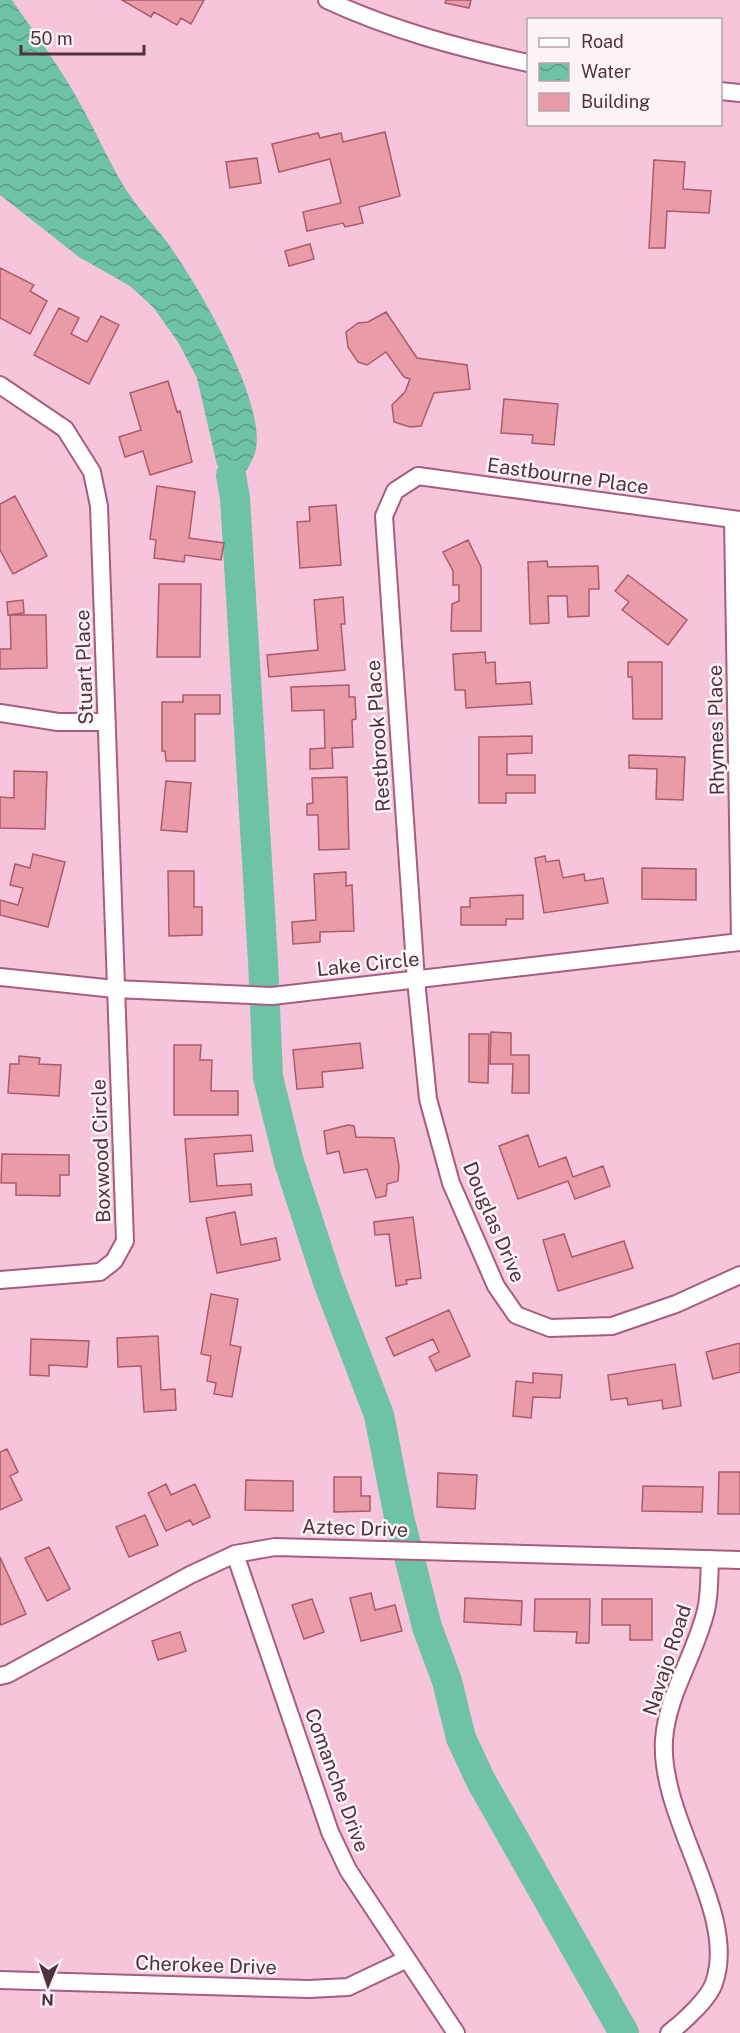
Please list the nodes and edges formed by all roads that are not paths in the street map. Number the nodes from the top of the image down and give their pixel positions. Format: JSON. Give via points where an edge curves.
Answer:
{"nodes":[{"id":1,"x":334,"y":1,"type":"edge"},
{"id":2,"x":527,"y":63,"type":"edge"},
{"id":3,"x":722,"y":91,"type":"edge"},
{"id":4,"x":740,"y":93,"type":"edge"},
{"id":5,"x":0,"y":386,"type":"edge"},
{"id":6,"x":395,"y":491,"type":"joint"},
{"id":7,"x":737,"y":520,"type":"edge"},
{"id":8,"x":0,"y":713,"type":"edge"},
{"id":9,"x":107,"y":722,"type":"junction"},
{"id":10,"x":740,"y":941,"type":"edge"},
{"id":11,"x":0,"y":977,"type":"edge"},
{"id":12,"x":416,"y":980,"type":"junction"},
{"id":13,"x":114,"y":989,"type":"junction"},
{"id":14,"x":740,"y":1275,"type":"edge"},
{"id":15,"x":0,"y":1280,"type":"edge"},
{"id":16,"x":235,"y":1554,"type":"junction"},
{"id":17,"x":710,"y":1560,"type":"junction"},
{"id":18,"x":740,"y":1560,"type":"edge"},
{"id":19,"x":0,"y":1676,"type":"edge"},
{"id":20,"x":405,"y":1960,"type":"junction"},
{"id":21,"x":0,"y":1980,"type":"edge"},
{"id":22,"x":456,"y":2033,"type":"edge"},
{"id":23,"x":669,"y":2033,"type":"edge"}],
"edges":[{"from":1,"to":2,"type":"street","via":[[361,16]]},
{"from":3,"to":4,"type":"street"},
{"from":5,"to":9,"type":"street","name":"Stuart Place","via":[[65,429],[92,472],[99,506]]},
{"from":6,"to":7,"type":"street","name":"Eastbourne Place","via":[[418,476]]},
{"from":6,"to":12,"type":"street","name":"Restbrook Place","via":[[384,516]]},
{"from":7,"to":10,"type":"street","name":"Rhymes Place"},
{"from":8,"to":9,"type":"street","via":[[58,722]]},
{"from":9,"to":13,"type":"street","name":"Stuart Place"},
{"from":10,"to":12,"type":"street","name":"Lake Circle"},
{"from":11,"to":13,"type":"street","name":"Lake Circle"},
{"from":12,"to":13,"type":"street","name":"Lake Circle","via":[[272,996]]},
{"from":12,"to":14,"type":"street","name":"Douglas Drive","via":[[428,1099],[451,1183],[496,1286],[516,1315],[550,1328],[612,1326],[676,1304]]},
{"from":13,"to":15,"type":"street","name":"Boxwood Circle","via":[[125,1241],[114,1261],[100,1272]]},
{"from":16,"to":17,"type":"street","name":"Aztec Drive","via":[[275,1547]]},
{"from":16,"to":19,"type":"street","name":"Aztec Drive"},
{"from":16,"to":20,"type":"street","name":"Comanche Drive","via":[[330,1832],[348,1870]]},
{"from":17,"to":18,"type":"street","name":"Aztec Drive"},
{"from":17,"to":23,"type":"street","name":"Navajo Road","via":[[706,1610],[674,1695],[664,1740],[668,1788],[720,1942],[714,1984]]},
{"from":20,"to":21,"type":"street","name":"Cherokee Drive","via":[[348,1987],[309,1989]]},
{"from":20,"to":22,"type":"street","name":"Comanche Drive"}]}
